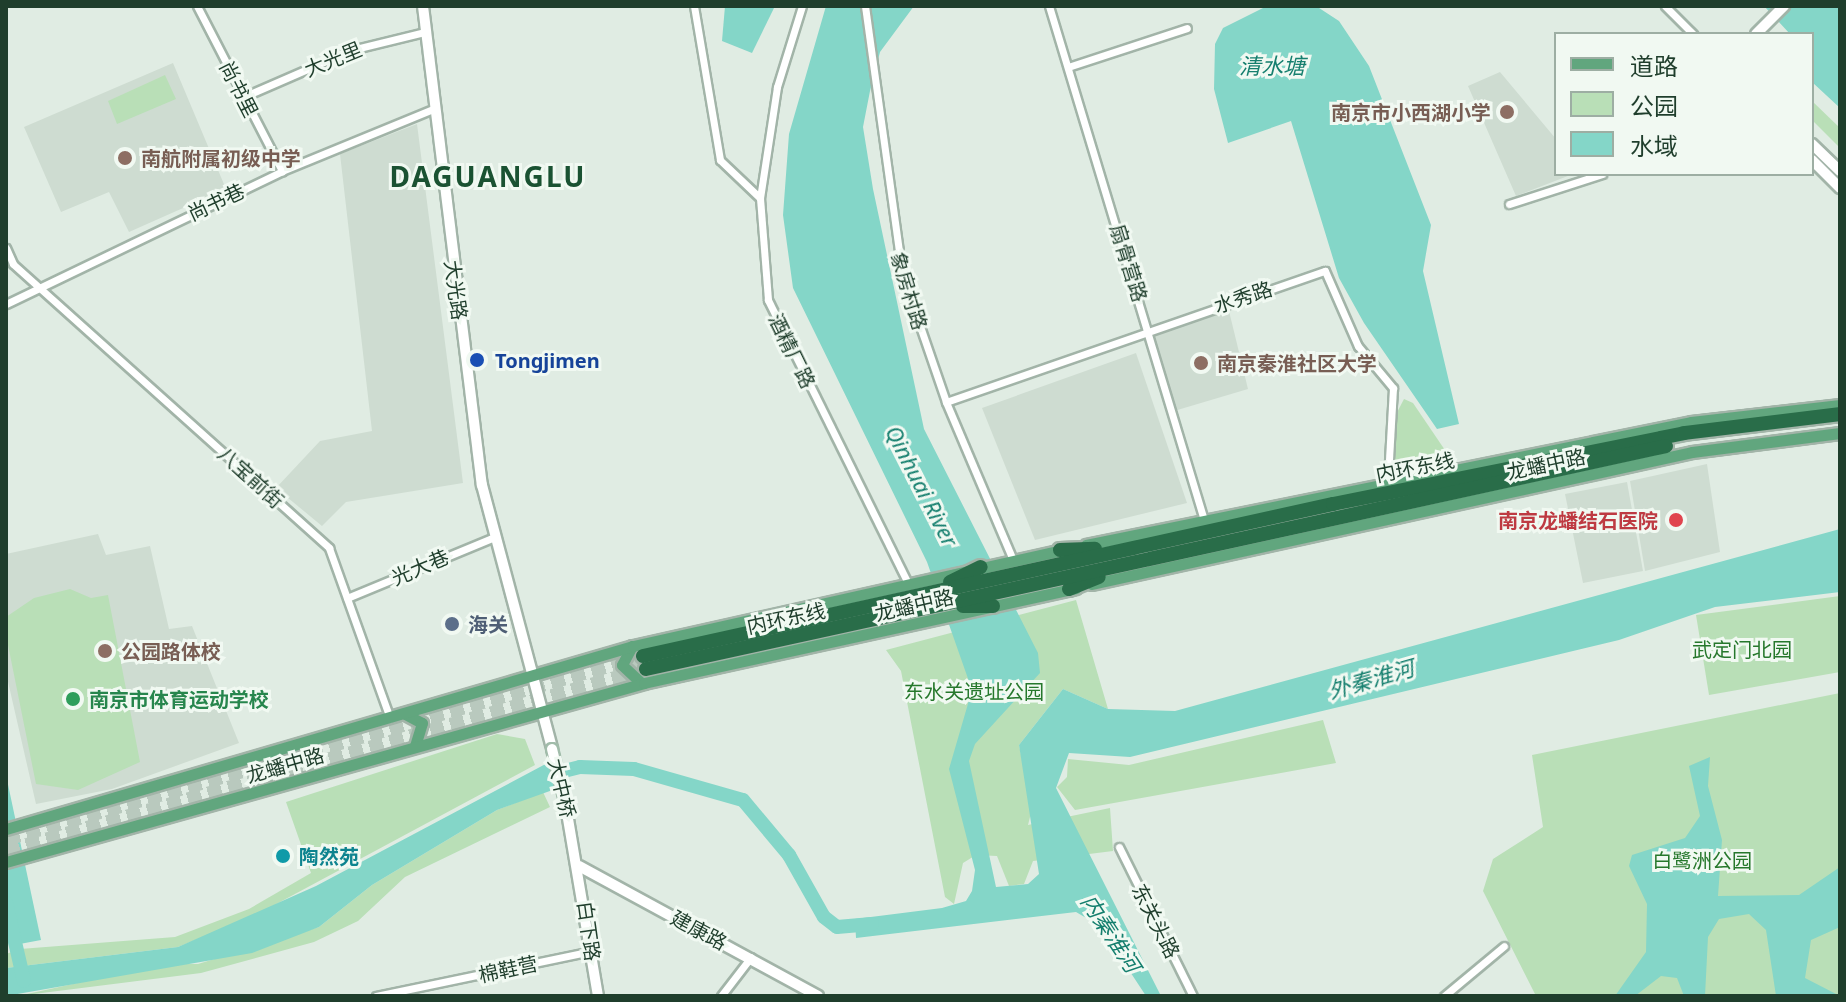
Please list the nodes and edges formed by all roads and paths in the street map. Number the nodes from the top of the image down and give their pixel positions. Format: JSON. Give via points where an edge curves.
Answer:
{"nodes":[{"id":1,"x":197,"y":6,"type":"edge"},
{"id":2,"x":423,"y":6,"type":"edge"},
{"id":3,"x":694,"y":6,"type":"edge"},
{"id":4,"x":802,"y":6,"type":"edge"},
{"id":5,"x":865,"y":6,"type":"edge"},
{"id":6,"x":1049,"y":6,"type":"edge"},
{"id":7,"x":1665,"y":6,"type":"edge"},
{"id":8,"x":1784,"y":6,"type":"edge"},
{"id":9,"x":1187,"y":28,"type":"dead end"},
{"id":10,"x":425,"y":32,"type":"junction"},
{"id":11,"x":1691,"y":32,"type":"edge"},
{"id":12,"x":1758,"y":32,"type":"edge"},
{"id":13,"x":1068,"y":67,"type":"junction"},
{"id":14,"x":243,"y":97,"type":"junction"},
{"id":15,"x":431,"y":110,"type":"junction"},
{"id":16,"x":1814,"y":146,"type":"edge"},
{"id":17,"x":1814,"y":162,"type":"edge"},
{"id":18,"x":282,"y":171,"type":"junction"},
{"id":19,"x":1840,"y":171,"type":"edge"},
{"id":20,"x":1596,"y":176,"type":"edge"},
{"id":21,"x":1840,"y":188,"type":"edge"},
{"id":22,"x":760,"y":198,"type":"junction"},
{"id":23,"x":1509,"y":204,"type":"dead end"},
{"id":24,"x":6,"y":248,"type":"edge"},
{"id":25,"x":40,"y":284,"type":"junction"},
{"id":26,"x":6,"y":304,"type":"edge"},
{"id":27,"x":1148,"y":327,"type":"junction"},
{"id":28,"x":946,"y":402,"type":"junction"},
{"id":29,"x":1840,"y":405,"type":"edge"},
{"id":30,"x":1840,"y":414,"type":"edge"},
{"id":31,"x":1840,"y":424,"type":"edge"},
{"id":32,"x":1840,"y":433,"type":"edge"},
{"id":33,"x":1388,"y":478,"type":"junction"},
{"id":34,"x":1204,"y":520,"type":"junction"},
{"id":35,"x":494,"y":537,"type":"junction"},
{"id":36,"x":1131,"y":548,"type":"junction"},
{"id":37,"x":1060,"y":550,"type":"junction"},
{"id":38,"x":1013,"y":560,"type":"junction"},
{"id":39,"x":1137,"y":563,"type":"junction"},
{"id":40,"x":981,"y":567,"type":"joint"},
{"id":41,"x":908,"y":583,"type":"junction"},
{"id":42,"x":1005,"y":583,"type":"junction"},
{"id":43,"x":1069,"y":589,"type":"junction"},
{"id":44,"x":347,"y":598,"type":"junction"},
{"id":45,"x":932,"y":599,"type":"junction"},
{"id":46,"x":993,"y":606,"type":"joint"},
{"id":47,"x":641,"y":664,"type":"junction"},
{"id":48,"x":533,"y":675,"type":"junction"},
{"id":49,"x":543,"y":711,"type":"junction"},
{"id":50,"x":405,"y":714,"type":"junction"},
{"id":51,"x":390,"y":718,"type":"junction"},
{"id":52,"x":414,"y":747,"type":"junction"},
{"id":53,"x":12,"y":827,"type":"edge"},
{"id":54,"x":1119,"y":847,"type":"dead end"},
{"id":55,"x":6,"y":862,"type":"edge"},
{"id":56,"x":579,"y":866,"type":"junction"},
{"id":57,"x":1504,"y":946,"type":"dead end"},
{"id":58,"x":592,"y":951,"type":"junction"},
{"id":59,"x":751,"y":957,"type":"junction"},
{"id":60,"x":376,"y":996,"type":"edge"},
{"id":61,"x":598,"y":996,"type":"edge"},
{"id":62,"x":721,"y":996,"type":"edge"},
{"id":63,"x":818,"y":996,"type":"edge"},
{"id":64,"x":1193,"y":996,"type":"edge"},
{"id":65,"x":1444,"y":996,"type":"edge"}],
"edges":[{"from":1,"to":14,"type":"street","name":"尚书里"},
{"from":2,"to":10,"type":"street","name":"大光路"},
{"from":3,"to":22,"type":"street","via":[[720,160]]},
{"from":4,"to":22,"type":"street","name":"酒精厂路","via":[[777,87]]},
{"from":5,"to":28,"type":"street","name":"象房村路","via":[[874,106],[899,261]]},
{"from":6,"to":13,"type":"street","name":"扇骨营路"},
{"from":7,"to":11,"type":"street"},
{"from":8,"to":12,"type":"street"},
{"from":9,"to":13,"type":"street"},
{"from":10,"to":14,"type":"street","name":"大光里","via":[[351,50]]},
{"from":10,"to":15,"type":"street","name":"大光路"},
{"from":13,"to":27,"type":"street","name":"扇骨营路"},
{"from":14,"to":18,"type":"street","name":"尚书里"},
{"from":15,"to":18,"type":"street","name":"尚书巷"},
{"from":15,"to":35,"type":"street","name":"大光路"},
{"from":16,"to":19,"type":"street"},
{"from":17,"to":21,"type":"street"},
{"from":18,"to":25,"type":"street","name":"尚书巷"},
{"from":20,"to":23,"type":"street"},
{"from":22,"to":41,"type":"street","name":"酒精厂路","via":[[768,300]]},
{"from":24,"to":25,"type":"street","name":"八宝前街","via":[[13,264]]},
{"from":25,"to":26,"type":"street","name":"尚书巷"},
{"from":25,"to":44,"type":"street","name":"八宝前街","via":[[329,548]]},
{"from":27,"to":28,"type":"street","name":"水秀路"},
{"from":27,"to":33,"type":"street","name":"水秀路","via":[[1325,271],[1358,346],[1393,388]]},
{"from":27,"to":34,"type":"street","name":"扇骨营路"},
{"from":28,"to":38,"type":"street","name":"象房村路"},
{"from":29,"to":33,"type":"main road","name":"龙蟠中路","via":[[1691,422]]},
{"from":30,"to":36,"type":"highway","name":"内环东线","via":[[1684,433]]},
{"from":31,"to":39,"type":"highway","name":"内环东线","via":[[1683,442]]},
{"from":32,"to":43,"type":"main road","name":"龙蟠中路","via":[[1692,452]]},
{"from":33,"to":34,"type":"main road","name":"龙蟠中路"},
{"from":34,"to":37,"type":"main road","name":"龙蟠中路"},
{"from":35,"to":44,"type":"street","name":"光大巷"},
{"from":35,"to":48,"type":"street","name":"大光路"},
{"from":36,"to":37,"type":"highway"},
{"from":36,"to":42,"type":"highway","name":"内环东线"},
{"from":37,"to":38,"type":"main road","name":"龙蟠中路"},
{"from":38,"to":42,"type":"main road","name":"龙蟠中路"},
{"from":39,"to":42,"type":"highway","name":"内环东线"},
{"from":39,"to":43,"type":"highway"},
{"from":40,"to":42,"type":"main road","name":"龙蟠中路"},
{"from":40,"to":45,"type":"highway"},
{"from":41,"to":45,"type":"main road","name":"龙蟠中路"},
{"from":41,"to":47,"type":"main road","name":"龙蟠中路"},
{"from":42,"to":43,"type":"main road","name":"龙蟠中路"},
{"from":42,"to":45,"type":"highway"},
{"from":42,"to":46,"type":"main road","name":"龙蟠中路"},
{"from":44,"to":51,"type":"street","name":"八宝前街"},
{"from":45,"to":46,"type":"highway"},
{"from":45,"to":47,"type":"highway","name":"内环东线"},
{"from":47,"to":48,"type":"main road","name":"龙蟠中路"},
{"from":47,"to":49,"type":"main road","name":"龙蟠中路"},
{"from":48,"to":49,"type":"street","name":"大光路"},
{"from":48,"to":50,"type":"main road","name":"龙蟠中路"},
{"from":49,"to":52,"type":"main road","name":"龙蟠中路"},
{"from":49,"to":56,"type":"street","name":"大中桥","bridge":true},
{"from":50,"to":51,"type":"main road","name":"龙蟠中路"},
{"from":50,"to":52,"type":"main road","via":[[422,723]]},
{"from":51,"to":53,"type":"main road","name":"龙蟠中路"},
{"from":52,"to":55,"type":"main road","name":"龙蟠中路"},
{"from":54,"to":64,"type":"street","name":"东关头路"},
{"from":56,"to":58,"type":"street","name":"白下路"},
{"from":56,"to":59,"type":"street","name":"建康路"},
{"from":57,"to":65,"type":"street"},
{"from":58,"to":60,"type":"street","name":"棉鞋营"},
{"from":58,"to":61,"type":"street","name":"白下路"},
{"from":59,"to":62,"type":"street"},
{"from":59,"to":63,"type":"street","name":"建康路"}]}
